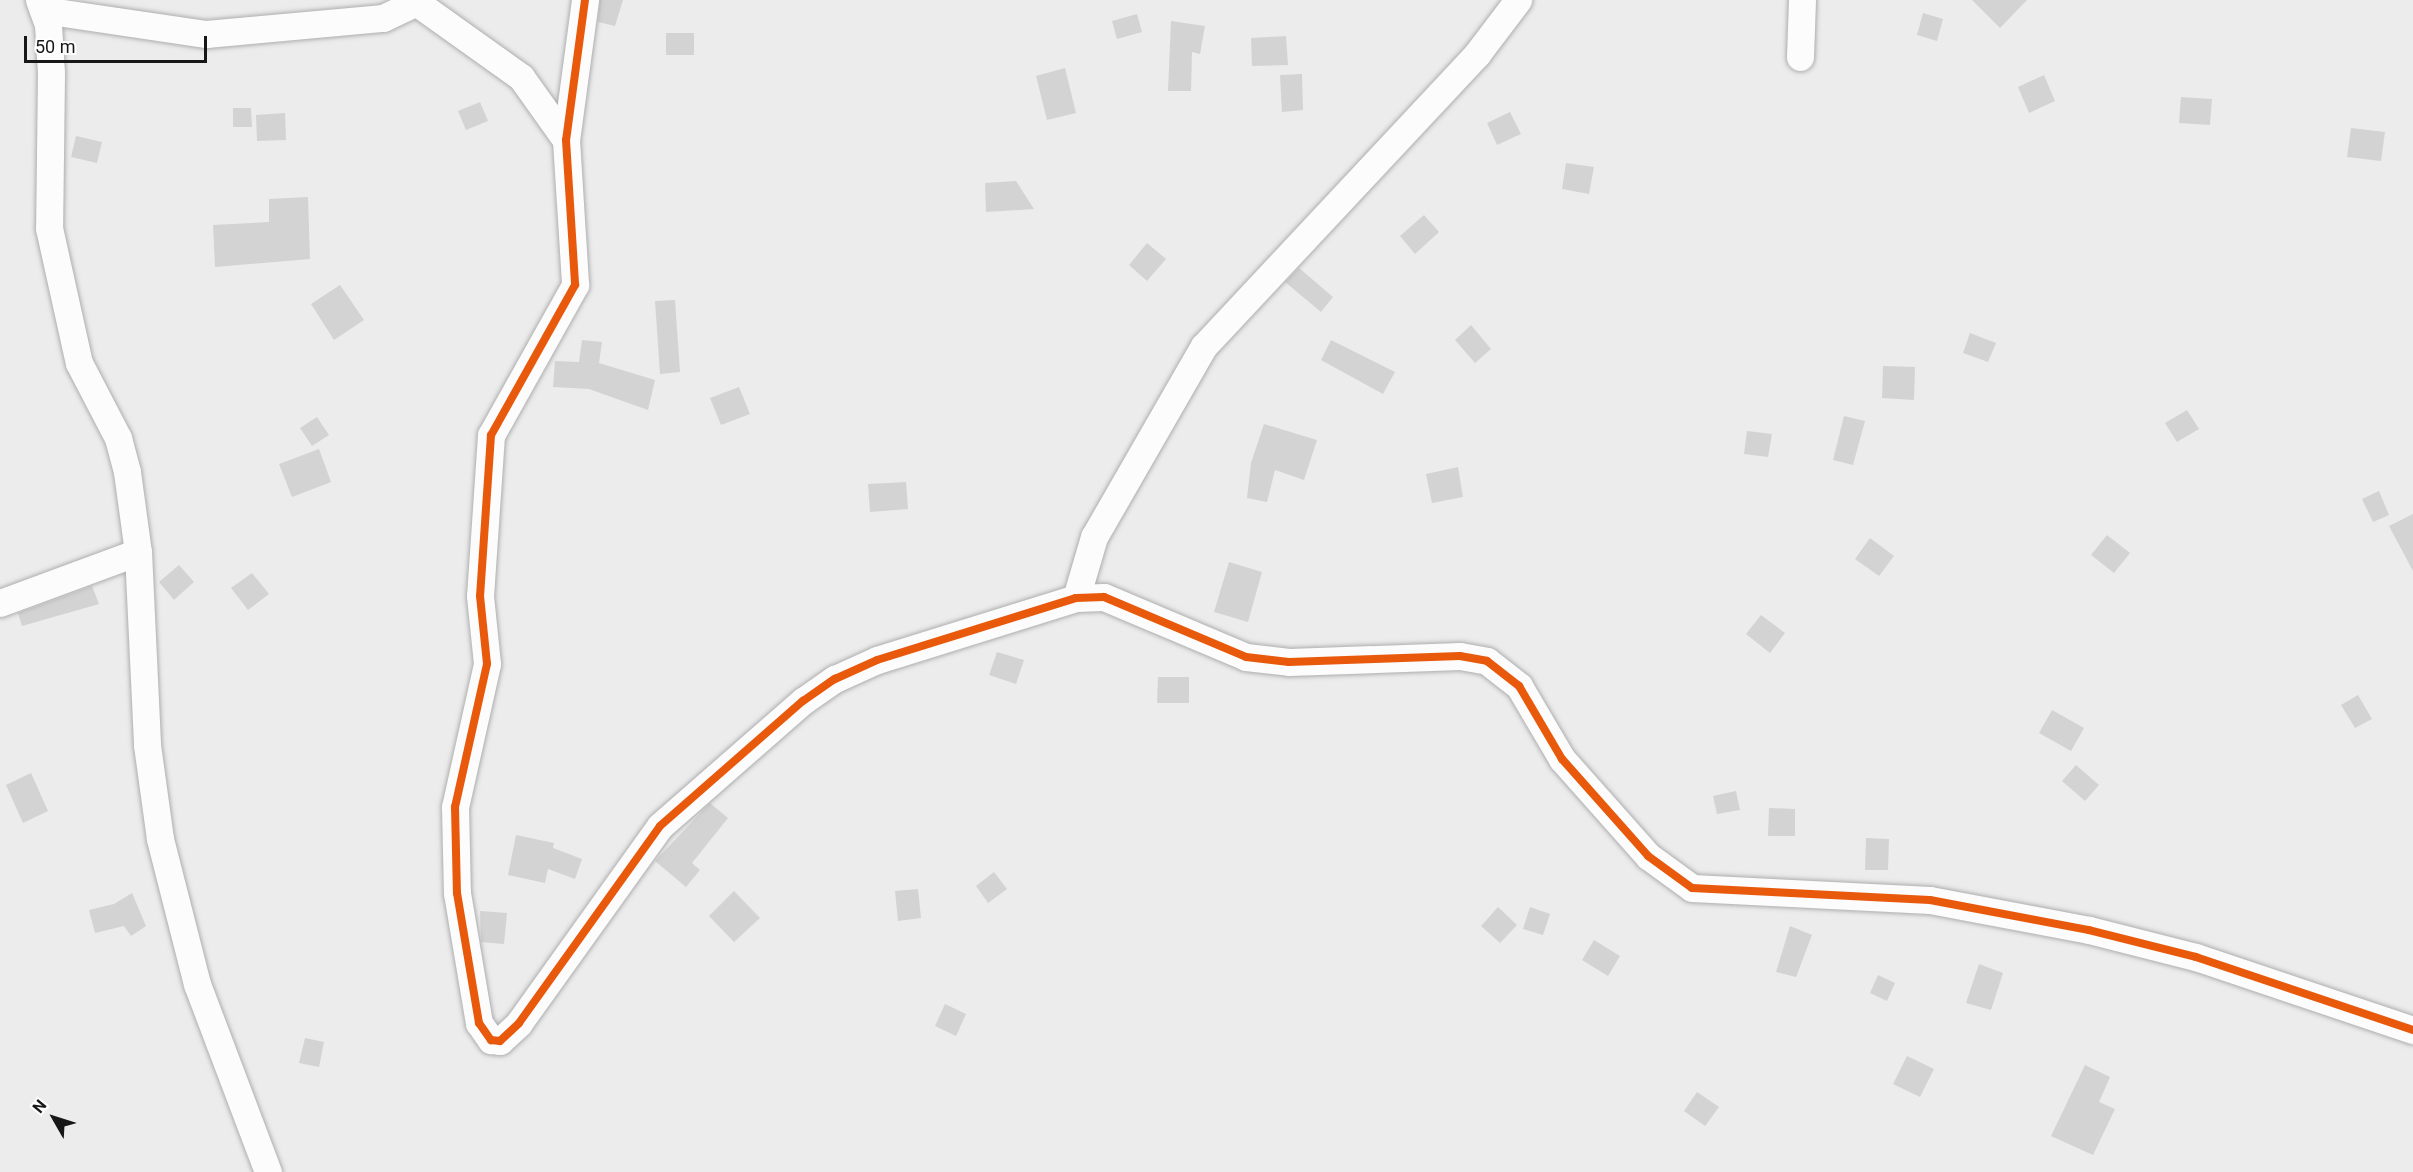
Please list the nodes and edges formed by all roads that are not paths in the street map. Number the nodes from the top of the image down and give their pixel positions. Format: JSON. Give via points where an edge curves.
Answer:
{"nodes":[{"id":1,"x":585,"y":0,"type":"edge"},
{"id":2,"x":1518,"y":0,"type":"edge"},
{"id":3,"x":1802,"y":0,"type":"edge"},
{"id":4,"x":416,"y":2,"type":"edge"},
{"id":5,"x":41,"y":5,"type":"edge"},
{"id":6,"x":1800,"y":57,"type":"dead end"},
{"id":7,"x":566,"y":140,"type":"junction"},
{"id":8,"x":138,"y":552,"type":"junction"},
{"id":9,"x":1076,"y":598,"type":"junction"},
{"id":10,"x":0,"y":603,"type":"edge"},
{"id":11,"x":2413,"y":1030,"type":"edge"},
{"id":12,"x":267,"y":1172,"type":"edge"}],
"edges":[{"from":1,"to":7,"type":"street"},
{"from":2,"to":9,"type":"street","via":[[1477,54],[1204,346],[1094,537]]},
{"from":3,"to":6,"type":"street"},
{"from":4,"to":5,"type":"street","via":[[383,18],[206,34]]},
{"from":4,"to":7,"type":"street","via":[[521,77]]},
{"from":5,"to":8,"type":"street","via":[[50,49],[47,185],[55,258],[79,363],[118,438],[128,472]]},
{"from":7,"to":9,"type":"street","via":[[575,285],[491,435],[480,596],[487,664],[455,807],[457,893],[479,1023],[491,1040],[500,1041],[519,1023],[660,826],[803,701],[835,679],[877,660]]},
{"from":8,"to":10,"type":"street"},
{"from":8,"to":12,"type":"street","via":[[147,745],[160,839],[197,984]]},
{"from":9,"to":11,"type":"street","via":[[1104,597],[1246,657],[1289,662],[1460,656],[1487,662],[1519,686],[1562,759],[1648,856],[1692,888],[1930,900],[2089,930],[2196,957]]}]}
